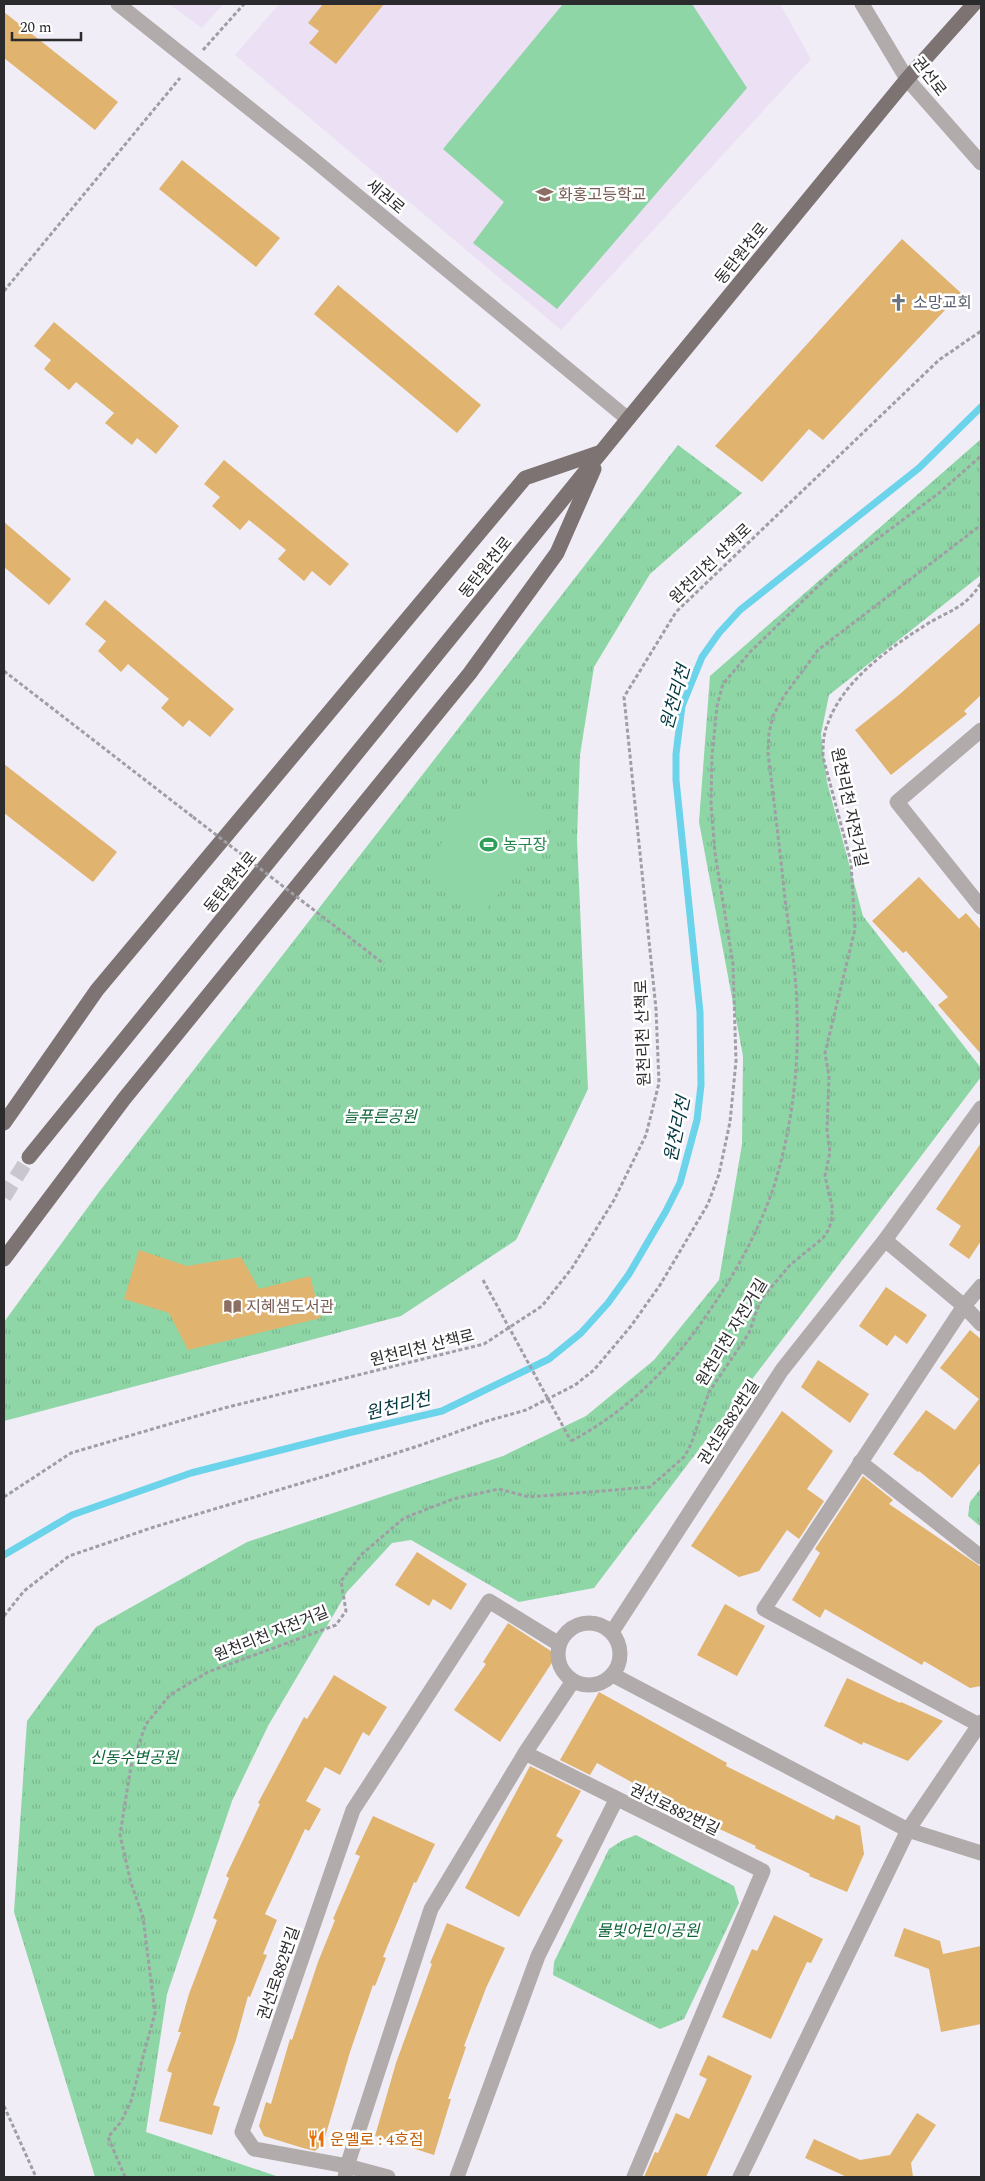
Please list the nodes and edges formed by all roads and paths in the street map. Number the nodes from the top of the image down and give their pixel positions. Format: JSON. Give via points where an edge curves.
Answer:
{"nodes":[{"id":1,"x":118,"y":4,"type":"edge"},
{"id":2,"x":244,"y":4,"type":"edge"},
{"id":3,"x":862,"y":4,"type":"edge"},
{"id":4,"x":974,"y":4,"type":"edge"},
{"id":5,"x":192,"y":63,"type":"junction"},
{"id":6,"x":907,"y":79,"type":"junction"},
{"id":7,"x":981,"y":163,"type":"edge"},
{"id":8,"x":4,"y":291,"type":"edge"},
{"id":9,"x":981,"y":331,"type":"edge"},
{"id":10,"x":628,"y":419,"type":"junction"},
{"id":11,"x":601,"y":452,"type":"junction"},
{"id":12,"x":981,"y":456,"type":"edge"},
{"id":13,"x":981,"y":525,"type":"edge"},
{"id":14,"x":981,"y":583,"type":"edge"},
{"id":15,"x":4,"y":671,"type":"edge"},
{"id":16,"x":981,"y":730,"type":"edge"},
{"id":17,"x":981,"y":906,"type":"edge"},
{"id":18,"x":384,"y":964,"type":"dead end"},
{"id":19,"x":981,"y":1108,"type":"edge"},
{"id":20,"x":4,"y":1123,"type":"edge"},
{"id":21,"x":29,"y":1157,"type":"tunnel mouth"},
{"id":22,"x":886,"y":1240,"type":"junction"},
{"id":23,"x":5,"y":1254,"type":"edge"},
{"id":24,"x":483,"y":1280,"type":"dead end"},
{"id":25,"x":981,"y":1286,"type":"edge"},
{"id":26,"x":964,"y":1306,"type":"junction"},
{"id":27,"x":981,"y":1324,"type":"edge"},
{"id":28,"x":860,"y":1462,"type":"junction"},
{"id":29,"x":4,"y":1497,"type":"edge"},
{"id":30,"x":981,"y":1557,"type":"edge"},
{"id":31,"x":4,"y":1616,"type":"edge"},
{"id":32,"x":612,"y":1632,"type":"junction"},
{"id":33,"x":559,"y":1644,"type":"junction"},
{"id":34,"x":613,"y":1675,"type":"junction"},
{"id":35,"x":573,"y":1681,"type":"junction"},
{"id":36,"x":980,"y":1725,"type":"edge"},
{"id":37,"x":525,"y":1753,"type":"junction"},
{"id":38,"x":616,"y":1800,"type":"junction"},
{"id":39,"x":908,"y":1830,"type":"junction"},
{"id":40,"x":981,"y":1853,"type":"edge"},
{"id":41,"x":4,"y":2106,"type":"edge"},
{"id":42,"x":346,"y":2172,"type":"edge"},
{"id":43,"x":36,"y":2177,"type":"edge"},
{"id":44,"x":125,"y":2177,"type":"edge"},
{"id":45,"x":388,"y":2177,"type":"edge"},
{"id":46,"x":457,"y":2177,"type":"edge"},
{"id":47,"x":634,"y":2177,"type":"edge"},
{"id":48,"x":740,"y":2177,"type":"edge"}],
"edges":[{"from":1,"to":5,"type":"street","name":"세권로"},
{"from":2,"to":5,"type":"path"},
{"from":3,"to":6,"type":"street","name":"권선로"},
{"from":4,"to":6,"type":"main road","name":"동탄원천로"},
{"from":5,"to":8,"type":"path"},
{"from":5,"to":10,"type":"street","name":"세권로"},
{"from":6,"to":7,"type":"street","name":"권선로"},
{"from":6,"to":10,"type":"main road","name":"동탄원천로"},
{"from":9,"to":29,"type":"path","name":"원천리천 산책로","via":[[940,360],[676,612],[624,697],[656,1009],[658,1083],[646,1136],[614,1200],[572,1268],[542,1306],[484,1344],[224,1408],[71,1453]]},
{"from":10,"to":11,"type":"main road","name":"동탄원천로"},
{"from":11,"to":20,"type":"main road","via":[[525,478],[97,990]]},
{"from":11,"to":21,"type":"main road","name":"동탄원천로"},
{"from":11,"to":23,"type":"main road","via":[[557,553],[470,673],[124,1099]]},
{"from":12,"to":31,"type":"path","via":[[939,493],[842,565],[750,652],[723,684],[717,706],[711,804],[715,853],[733,964],[736,1061],[730,1122],[719,1174],[708,1204],[660,1285],[594,1370],[576,1385],[526,1410],[69,1556],[24,1591]]},
{"from":13,"to":24,"type":"path","bridge":true,"via":[[818,650],[773,716],[768,733],[768,753],[798,1013],[794,1084],[781,1162],[761,1220],[721,1294],[663,1370],[610,1418],[571,1441]]},
{"from":14,"to":44,"type":"path","name":"원천리천 자전거길","via":[[965,604],[925,626],[882,656],[852,685],[827,724],[823,757],[850,862],[855,929],[825,1053],[829,1076],[826,1130],[830,1152],[825,1176],[832,1218],[824,1238],[790,1265],[759,1304],[749,1333],[709,1392],[685,1456],[650,1487],[529,1497],[499,1489],[452,1499],[404,1518],[362,1554],[341,1581],[346,1611],[336,1625],[208,1672],[170,1695],[146,1724],[131,1766],[120,1835],[143,1917],[154,2012],[131,2101],[121,2122],[108,2137]]},
{"from":15,"to":18,"type":"path","bridge":true},
{"from":16,"to":17,"type":"street","via":[[898,802]]},
{"from":19,"to":22,"type":"street","name":"권선로882번길"},
{"from":22,"to":26,"type":"street"},
{"from":22,"to":32,"type":"street","name":"권선로882번길","via":[[782,1370]]},
{"from":25,"to":26,"type":"street"},
{"from":26,"to":27,"type":"street"},
{"from":26,"to":28,"type":"street"},
{"from":28,"to":30,"type":"street"},
{"from":28,"to":36,"type":"street","via":[[764,1609]]},
{"from":32,"to":33,"type":"street","via":[[593,1623],[582,1624],[572,1628]]},
{"from":32,"to":34,"type":"street","via":[[618,1640],[621,1658]]},
{"from":33,"to":35,"type":"street","via":[[560,1665]]},
{"from":33,"to":42,"type":"street","name":"권선로882번길","via":[[489,1601],[353,1810],[242,2132],[254,2150]]},
{"from":34,"to":35,"type":"street","via":[[594,1685]]},
{"from":34,"to":39,"type":"street"},
{"from":35,"to":37,"type":"street"},
{"from":36,"to":39,"type":"street"},
{"from":37,"to":38,"type":"street"},
{"from":37,"to":42,"type":"street","via":[[431,1909]]},
{"from":38,"to":46,"type":"street","name":"권선로882번길","via":[[538,1956]]},
{"from":38,"to":47,"type":"street","name":"권선로882번길","via":[[763,1872]]},
{"from":39,"to":40,"type":"street"},
{"from":39,"to":48,"type":"street"},
{"from":41,"to":43,"type":"path"},
{"from":42,"to":45,"type":"street","name":"권선로882번길"}]}
